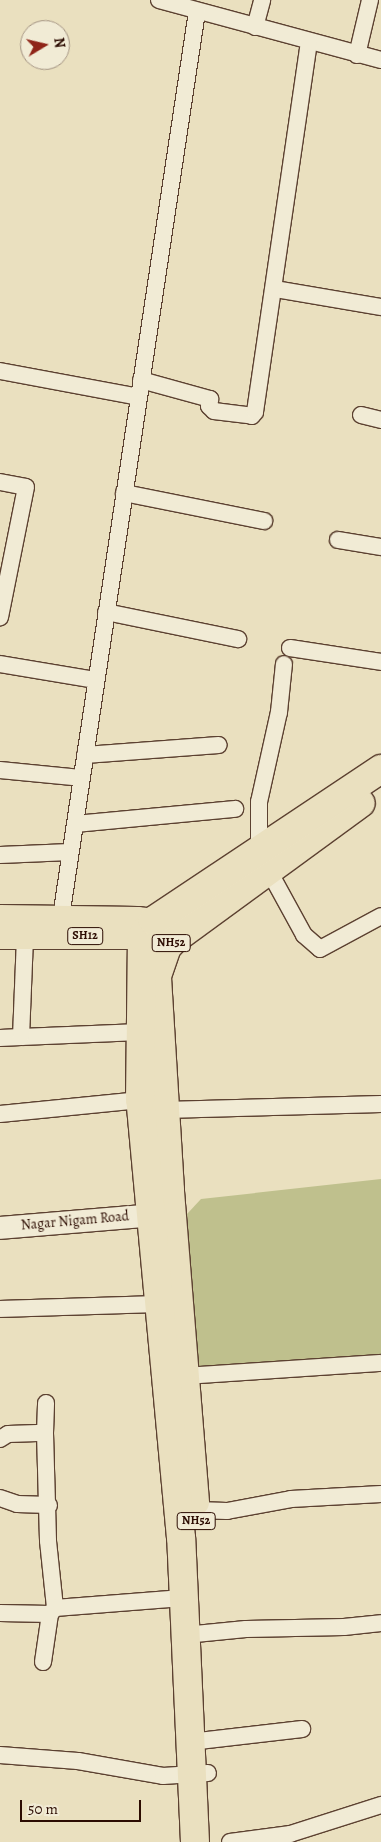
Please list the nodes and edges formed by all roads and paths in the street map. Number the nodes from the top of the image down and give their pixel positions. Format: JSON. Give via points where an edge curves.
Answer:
{"nodes":[{"id":1,"x":159,"y":0,"type":"edge"},
{"id":2,"x":262,"y":0,"type":"edge"},
{"id":3,"x":370,"y":0,"type":"edge"},
{"id":4,"x":197,"y":10,"type":"junction"},
{"id":5,"x":255,"y":27,"type":"junction"},
{"id":6,"x":309,"y":42,"type":"junction"},
{"id":7,"x":357,"y":55,"type":"junction"},
{"id":8,"x":381,"y":60,"type":"edge"},
{"id":9,"x":275,"y":288,"type":"junction"},
{"id":10,"x":381,"y":307,"type":"edge"},
{"id":11,"x":0,"y":371,"type":"edge"},
{"id":12,"x":141,"y":380,"type":"junction"},
{"id":13,"x":139,"y":396,"type":"junction"},
{"id":14,"x":360,"y":416,"type":"dead end"},
{"id":15,"x":381,"y":420,"type":"edge"},
{"id":16,"x":0,"y":482,"type":"edge"},
{"id":17,"x":124,"y":493,"type":"junction"},
{"id":18,"x":264,"y":521,"type":"dead end"},
{"id":19,"x":338,"y":540,"type":"dead end"},
{"id":20,"x":381,"y":547,"type":"edge"},
{"id":21,"x":4,"y":583,"type":"edge"},
{"id":22,"x":106,"y":612,"type":"junction"},
{"id":23,"x":0,"y":617,"type":"edge"},
{"id":24,"x":238,"y":639,"type":"dead end"},
{"id":25,"x":290,"y":648,"type":"dead end"},
{"id":26,"x":381,"y":662,"type":"edge"},
{"id":27,"x":0,"y":664,"type":"edge"},
{"id":28,"x":284,"y":664,"type":"dead end"},
{"id":29,"x":96,"y":680,"type":"junction"},
{"id":30,"x":220,"y":745,"type":"dead end"},
{"id":31,"x":85,"y":755,"type":"junction"},
{"id":32,"x":381,"y":769,"type":"edge"},
{"id":33,"x":0,"y":770,"type":"edge"},
{"id":34,"x":82,"y":778,"type":"junction"},
{"id":35,"x":381,"y":789,"type":"edge"},
{"id":36,"x":234,"y":809,"type":"dead end"},
{"id":37,"x":75,"y":824,"type":"junction"},
{"id":38,"x":70,"y":852,"type":"junction"},
{"id":39,"x":0,"y":855,"type":"edge"},
{"id":40,"x":264,"y":861,"type":"junction"},
{"id":41,"x":60,"y":916,"type":"junction"},
{"id":42,"x":381,"y":916,"type":"edge"},
{"id":43,"x":0,"y":917,"type":"edge"},
{"id":44,"x":148,"y":929,"type":"junction"},
{"id":45,"x":0,"y":936,"type":"edge"},
{"id":46,"x":25,"y":936,"type":"junction"},
{"id":47,"x":171,"y":943,"type":"junction"},
{"id":48,"x":140,"y":1032,"type":"junction"},
{"id":49,"x":0,"y":1038,"type":"edge"},
{"id":50,"x":21,"y":1038,"type":"junction"},
{"id":51,"x":140,"y":1100,"type":"junction"},
{"id":52,"x":381,"y":1104,"type":"edge"},
{"id":53,"x":165,"y":1110,"type":"junction"},
{"id":54,"x":0,"y":1114,"type":"edge"},
{"id":55,"x":160,"y":1207,"type":"junction"},
{"id":56,"x":0,"y":1214,"type":"edge"},
{"id":57,"x":0,"y":1228,"type":"edge"},
{"id":58,"x":158,"y":1304,"type":"junction"},
{"id":59,"x":0,"y":1309,"type":"edge"},
{"id":60,"x":381,"y":1363,"type":"edge"},
{"id":61,"x":185,"y":1376,"type":"junction"},
{"id":62,"x":46,"y":1403,"type":"dead end"},
{"id":63,"x":45,"y":1433,"type":"junction"},
{"id":64,"x":0,"y":1439,"type":"edge"},
{"id":65,"x":381,"y":1494,"type":"edge"},
{"id":66,"x":0,"y":1498,"type":"edge"},
{"id":67,"x":48,"y":1505,"type":"junction"},
{"id":68,"x":196,"y":1510,"type":"junction"},
{"id":69,"x":183,"y":1598,"type":"junction"},
{"id":70,"x":53,"y":1611,"type":"junction"},
{"id":71,"x":0,"y":1613,"type":"edge"},
{"id":72,"x":381,"y":1623,"type":"edge"},
{"id":73,"x":194,"y":1634,"type":"junction"},
{"id":74,"x":43,"y":1662,"type":"dead end"},
{"id":75,"x":302,"y":1729,"type":"dead end"},
{"id":76,"x":199,"y":1742,"type":"junction"},
{"id":77,"x":0,"y":1755,"type":"edge"},
{"id":78,"x":200,"y":1773,"type":"junction"},
{"id":79,"x":381,"y":1805,"type":"edge"},
{"id":80,"x":195,"y":1842,"type":"edge"},
{"id":81,"x":212,"y":1842,"type":"edge"},
{"id":82,"x":230,"y":1842,"type":"edge"}],
"edges":[{"from":1,"to":4,"type":"street"},
{"from":2,"to":5,"type":"street"},
{"from":3,"to":7,"type":"street"},
{"from":4,"to":5,"type":"street"},
{"from":4,"to":12,"type":"street"},
{"from":5,"to":6,"type":"street"},
{"from":6,"to":7,"type":"street"},
{"from":6,"to":9,"type":"street"},
{"from":7,"to":8,"type":"street"},
{"from":9,"to":10,"type":"street"},
{"from":9,"to":12,"type":"street","via":[[252,416],[214,411],[209,406],[212,392]]},
{"from":11,"to":13,"type":"street"},
{"from":12,"to":13,"type":"street"},
{"from":13,"to":17,"type":"street"},
{"from":14,"to":15,"type":"street"},
{"from":16,"to":21,"type":"street","via":[[26,487]]},
{"from":17,"to":18,"type":"street"},
{"from":17,"to":22,"type":"street"},
{"from":19,"to":20,"type":"street"},
{"from":21,"to":23,"type":"street"},
{"from":22,"to":24,"type":"street"},
{"from":22,"to":29,"type":"street"},
{"from":25,"to":26,"type":"street"},
{"from":27,"to":29,"type":"street"},
{"from":28,"to":40,"type":"street","via":[[279,712],[259,802]]},
{"from":29,"to":31,"type":"street"},
{"from":30,"to":31,"type":"street"},
{"from":31,"to":34,"type":"street"},
{"from":32,"to":40,"type":"highway","number":"NH52"},
{"from":33,"to":34,"type":"street"},
{"from":34,"to":37,"type":"street"},
{"from":35,"to":40,"type":"highway","number":"NH52"},
{"from":36,"to":37,"type":"street"},
{"from":37,"to":38,"type":"street"},
{"from":38,"to":39,"type":"street"},
{"from":38,"to":41,"type":"street"},
{"from":40,"to":42,"type":"street","via":[[304,935],[320,948]]},
{"from":40,"to":44,"type":"highway","number":"NH52"},
{"from":40,"to":47,"type":"highway","number":"NH52"},
{"from":41,"to":43,"type":"main road"},
{"from":41,"to":44,"type":"main road"},
{"from":44,"to":46,"type":"main road","number":"SH12"},
{"from":44,"to":47,"type":"main road","number":"SH12"},
{"from":44,"to":48,"type":"highway","number":"NH52"},
{"from":45,"to":46,"type":"main road","number":"SH12"},
{"from":46,"to":50,"type":"street"},
{"from":47,"to":53,"type":"highway","number":"NH52","via":[[157,976]]},
{"from":48,"to":50,"type":"street"},
{"from":48,"to":51,"type":"highway","number":"NH52"},
{"from":49,"to":50,"type":"street"},
{"from":51,"to":54,"type":"street"},
{"from":51,"to":55,"type":"highway","number":"NH52"},
{"from":52,"to":53,"type":"street"},
{"from":53,"to":55,"type":"highway","number":"NH52"},
{"from":55,"to":56,"type":"street","name":"Nagar Nigam Road"},
{"from":55,"to":57,"type":"street","name":"Nagar Nigam Road"},
{"from":55,"to":58,"type":"highway","number":"NH52"},
{"from":55,"to":61,"type":"highway","number":"NH52"},
{"from":58,"to":59,"type":"street"},
{"from":58,"to":69,"type":"highway","number":"NH52"},
{"from":60,"to":61,"type":"street"},
{"from":61,"to":68,"type":"highway","number":"NH52"},
{"from":62,"to":63,"type":"street"},
{"from":63,"to":64,"type":"street","via":[[8,1434]]},
{"from":63,"to":67,"type":"street"},
{"from":65,"to":68,"type":"street","via":[[291,1499],[227,1511]]},
{"from":66,"to":67,"type":"street","via":[[17,1504]]},
{"from":67,"to":70,"type":"street"},
{"from":68,"to":73,"type":"highway","number":"NH52"},
{"from":69,"to":70,"type":"street"},
{"from":69,"to":73,"type":"highway","number":"NH52"},
{"from":70,"to":71,"type":"street"},
{"from":70,"to":74,"type":"street"},
{"from":72,"to":73,"type":"street"},
{"from":73,"to":76,"type":"highway","number":"NH52"},
{"from":75,"to":76,"type":"street"},
{"from":76,"to":78,"type":"highway","number":"NH52"},
{"from":77,"to":78,"type":"street","via":[[78,1761],[163,1776]]},
{"from":78,"to":80,"type":"highway","number":"NH52"},
{"from":78,"to":81,"type":"highway","number":"NH52"},
{"from":79,"to":82,"type":"street","via":[[290,1834]]}]}
